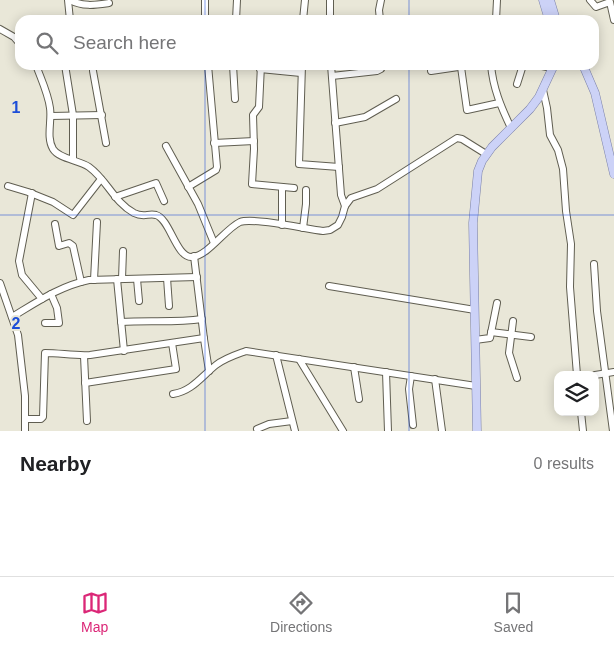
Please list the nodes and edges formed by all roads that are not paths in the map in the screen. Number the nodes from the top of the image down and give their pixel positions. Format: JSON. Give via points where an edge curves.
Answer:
{"nodes":[{"id":1,"x":69,"y":0,"type":"edge"},
{"id":2,"x":205,"y":0,"type":"edge"},
{"id":3,"x":237,"y":0,"type":"edge"},
{"id":4,"x":305,"y":0,"type":"edge"},
{"id":5,"x":330,"y":0,"type":"edge"},
{"id":6,"x":381,"y":0,"type":"edge"},
{"id":7,"x":497,"y":0,"type":"edge"},
{"id":8,"x":543,"y":0,"type":"edge"},
{"id":9,"x":550,"y":0,"type":"edge"},
{"id":10,"x":590,"y":0,"type":"edge"},
{"id":11,"x":611,"y":1,"type":"edge"},
{"id":12,"x":110,"y":3,"type":"dead end"},
{"id":13,"x":70,"y":15,"type":"edge"},
{"id":14,"x":206,"y":15,"type":"edge"},
{"id":15,"x":236,"y":15,"type":"edge"},
{"id":16,"x":304,"y":15,"type":"edge"},
{"id":17,"x":330,"y":15,"type":"edge"},
{"id":18,"x":380,"y":15,"type":"edge"},
{"id":19,"x":496,"y":15,"type":"edge"},
{"id":20,"x":548,"y":15,"type":"edge"},
{"id":21,"x":554,"y":15,"type":"edge"},
{"id":22,"x":614,"y":20,"type":"edge"},
{"id":23,"x":0,"y":29,"type":"edge"},
{"id":24,"x":15,"y":38,"type":"edge"},
{"id":25,"x":38,"y":70,"type":"edge"},
{"id":26,"x":66,"y":70,"type":"edge"},
{"id":27,"x":208,"y":70,"type":"edge"},
{"id":28,"x":233,"y":70,"type":"edge"},
{"id":29,"x":261,"y":70,"type":"edge"},
{"id":30,"x":285,"y":70,"type":"edge"},
{"id":31,"x":331,"y":70,"type":"edge"},
{"id":32,"x":379,"y":70,"type":"edge"},
{"id":33,"x":438,"y":70,"type":"edge"},
{"id":34,"x":466,"y":70,"type":"edge"},
{"id":35,"x":491,"y":70,"type":"edge"},
{"id":36,"x":521,"y":70,"type":"edge"},
{"id":37,"x":552,"y":70,"type":"edge"},
{"id":38,"x":585,"y":70,"type":"edge"},
{"id":39,"x":93,"y":71,"type":"dead end"},
{"id":40,"x":431,"y":71,"type":"dead end"},
{"id":41,"x":301,"y":72,"type":"joint"},
{"id":42,"x":332,"y":76,"type":"junction"},
{"id":43,"x":517,"y":84,"type":"dead end"},
{"id":44,"x":543,"y":90,"type":"junction"},
{"id":45,"x":235,"y":99,"type":"dead end"},
{"id":46,"x":396,"y":99,"type":"dead end"},
{"id":47,"x":499,"y":103,"type":"junction"},
{"id":48,"x":73,"y":115,"type":"junction"},
{"id":49,"x":102,"y":115,"type":"junction"},
{"id":50,"x":51,"y":116,"type":"junction"},
{"id":51,"x":335,"y":123,"type":"junction"},
{"id":52,"x":511,"y":128,"type":"junction"},
{"id":53,"x":254,"y":141,"type":"junction"},
{"id":54,"x":106,"y":142,"type":"dead end"},
{"id":55,"x":214,"y":143,"type":"junction"},
{"id":56,"x":166,"y":146,"type":"dead end"},
{"id":57,"x":486,"y":154,"type":"junction"},
{"id":58,"x":73,"y":159,"type":"junction"},
{"id":59,"x":339,"y":167,"type":"junction"},
{"id":60,"x":614,"y":174,"type":"edge"},
{"id":61,"x":101,"y":179,"type":"junction"},
{"id":62,"x":8,"y":186,"type":"dead end"},
{"id":63,"x":188,"y":187,"type":"junction"},
{"id":64,"x":282,"y":187,"type":"junction"},
{"id":65,"x":294,"y":188,"type":"dead end"},
{"id":66,"x":306,"y":190,"type":"dead end"},
{"id":67,"x":32,"y":193,"type":"junction"},
{"id":68,"x":115,"y":197,"type":"junction"},
{"id":69,"x":164,"y":201,"type":"dead end"},
{"id":70,"x":345,"y":206,"type":"junction"},
{"id":71,"x":97,"y":222,"type":"dead end"},
{"id":72,"x":55,"y":224,"type":"dead end"},
{"id":73,"x":282,"y":225,"type":"junction"},
{"id":74,"x":303,"y":228,"type":"junction"},
{"id":75,"x":214,"y":243,"type":"junction"},
{"id":76,"x":123,"y":250,"type":"dead end"},
{"id":77,"x":194,"y":256,"type":"junction"},
{"id":78,"x":594,"y":264,"type":"dead end"},
{"id":79,"x":197,"y":277,"type":"junction"},
{"id":80,"x":167,"y":278,"type":"junction"},
{"id":81,"x":120,"y":279,"type":"junction"},
{"id":82,"x":137,"y":279,"type":"junction"},
{"id":83,"x":94,"y":280,"type":"junction"},
{"id":84,"x":81,"y":282,"type":"junction"},
{"id":85,"x":0,"y":283,"type":"edge"},
{"id":86,"x":329,"y":286,"type":"dead end"},
{"id":87,"x":51,"y":294,"type":"junction"},
{"id":88,"x":42,"y":299,"type":"junction"},
{"id":89,"x":139,"y":301,"type":"dead end"},
{"id":90,"x":496,"y":303,"type":"dead end"},
{"id":91,"x":169,"y":306,"type":"dead end"},
{"id":92,"x":475,"y":310,"type":"junction"},
{"id":93,"x":12,"y":317,"type":"junction"},
{"id":94,"x":202,"y":319,"type":"junction"},
{"id":95,"x":513,"y":320,"type":"dead end"},
{"id":96,"x":122,"y":322,"type":"junction"},
{"id":97,"x":46,"y":323,"type":"dead end"},
{"id":98,"x":491,"y":332,"type":"junction"},
{"id":99,"x":511,"y":335,"type":"junction"},
{"id":100,"x":532,"y":337,"type":"dead end"},
{"id":101,"x":204,"y":338,"type":"junction"},
{"id":102,"x":475,"y":340,"type":"junction"},
{"id":103,"x":172,"y":343,"type":"junction"},
{"id":104,"x":124,"y":351,"type":"junction"},
{"id":105,"x":276,"y":355,"type":"junction"},
{"id":106,"x":84,"y":356,"type":"junction"},
{"id":107,"x":299,"y":359,"type":"junction"},
{"id":108,"x":354,"y":367,"type":"junction"},
{"id":109,"x":209,"y":371,"type":"junction"},
{"id":110,"x":577,"y":371,"type":"edge"},
{"id":111,"x":386,"y":372,"type":"junction"},
{"id":112,"x":614,"y":372,"type":"edge"},
{"id":113,"x":606,"y":374,"type":"junction"},
{"id":114,"x":599,"y":375,"type":"edge"},
{"id":115,"x":411,"y":376,"type":"junction"},
{"id":116,"x":517,"y":378,"type":"dead end"},
{"id":117,"x":435,"y":379,"type":"junction"},
{"id":118,"x":84,"y":383,"type":"junction"},
{"id":119,"x":476,"y":386,"type":"junction"},
{"id":120,"x":173,"y":394,"type":"dead end"},
{"id":121,"x":359,"y":399,"type":"dead end"},
{"id":122,"x":581,"y":416,"type":"edge"},
{"id":123,"x":25,"y":419,"type":"junction"},
{"id":124,"x":86,"y":420,"type":"dead end"},
{"id":125,"x":292,"y":422,"type":"junction"},
{"id":126,"x":413,"y":425,"type":"dead end"},
{"id":127,"x":256,"y":429,"type":"dead end"},
{"id":128,"x":25,"y":431,"type":"edge"},
{"id":129,"x":295,"y":431,"type":"edge"},
{"id":130,"x":343,"y":431,"type":"edge"},
{"id":131,"x":388,"y":431,"type":"edge"},
{"id":132,"x":442,"y":431,"type":"edge"},
{"id":133,"x":477,"y":431,"type":"edge"},
{"id":134,"x":583,"y":431,"type":"edge"},
{"id":135,"x":614,"y":431,"type":"edge"}],
"edges":[{"from":1,"to":12,"type":"street","via":[[87,5]]},
{"from":1,"to":13,"type":"street"},
{"from":2,"to":14,"type":"street"},
{"from":3,"to":15,"type":"street"},
{"from":4,"to":16,"type":"street"},
{"from":5,"to":17,"type":"street"},
{"from":6,"to":18,"type":"street"},
{"from":7,"to":19,"type":"street"},
{"from":8,"to":20,"type":"main road"},
{"from":9,"to":21,"type":"main road"},
{"from":10,"to":11,"type":"street","via":[[596,7]]},
{"from":11,"to":22,"type":"street"},
{"from":23,"to":24,"type":"street"},
{"from":25,"to":50,"type":"street"},
{"from":26,"to":48,"type":"street"},
{"from":27,"to":55,"type":"street"},
{"from":28,"to":45,"type":"street"},
{"from":29,"to":53,"type":"street","via":[[259,107],[253,115]]},
{"from":30,"to":41,"type":"street"},
{"from":31,"to":42,"type":"street"},
{"from":32,"to":42,"type":"street"},
{"from":33,"to":40,"type":"street"},
{"from":34,"to":47,"type":"street","via":[[467,110]]},
{"from":35,"to":47,"type":"street"},
{"from":36,"to":43,"type":"street"},
{"from":37,"to":44,"type":"main road"},
{"from":38,"to":60,"type":"main road","via":[[595,93]]},
{"from":39,"to":49,"type":"street"},
{"from":41,"to":59,"type":"street","via":[[299,164]]},
{"from":42,"to":51,"type":"street"},
{"from":44,"to":52,"type":"main road"},
{"from":44,"to":110,"type":"street","via":[[550,135],[563,169],[571,244],[570,287]]},
{"from":46,"to":51,"type":"street","via":[[365,116]]},
{"from":47,"to":52,"type":"street"},
{"from":48,"to":49,"type":"street"},
{"from":48,"to":50,"type":"street"},
{"from":48,"to":58,"type":"street"},
{"from":49,"to":54,"type":"street"},
{"from":50,"to":58,"type":"street","via":[[50,143],[54,151]]},
{"from":51,"to":59,"type":"street"},
{"from":52,"to":57,"type":"main road"},
{"from":53,"to":55,"type":"street"},
{"from":53,"to":64,"type":"street","via":[[252,184]]},
{"from":55,"to":63,"type":"street","via":[[216,170]]},
{"from":56,"to":63,"type":"street"},
{"from":57,"to":70,"type":"street","via":[[457,138],[378,189],[351,198]]},
{"from":57,"to":92,"type":"main road","via":[[476,180],[473,223]]},
{"from":58,"to":61,"type":"street","via":[[91,168]]},
{"from":59,"to":70,"type":"street"},
{"from":61,"to":67,"type":"street","via":[[73,215]]},
{"from":61,"to":68,"type":"street"},
{"from":62,"to":67,"type":"street"},
{"from":63,"to":75,"type":"street"},
{"from":64,"to":65,"type":"street"},
{"from":64,"to":73,"type":"street"},
{"from":66,"to":74,"type":"street"},
{"from":67,"to":88,"type":"street","via":[[19,261],[22,275]]},
{"from":68,"to":69,"type":"street","via":[[156,184]]},
{"from":68,"to":77,"type":"street","via":[[134,213],[155,215],[163,220],[183,252]]},
{"from":70,"to":74,"type":"street","via":[[342,217],[333,228],[322,231]]},
{"from":71,"to":83,"type":"street"},
{"from":72,"to":84,"type":"street","via":[[59,246],[69,243],[73,246]]},
{"from":73,"to":74,"type":"street"},
{"from":73,"to":75,"type":"street","via":[[248,220],[228,230]]},
{"from":75,"to":77,"type":"street"},
{"from":76,"to":81,"type":"street"},
{"from":77,"to":79,"type":"street"},
{"from":78,"to":113,"type":"street"},
{"from":79,"to":80,"type":"street"},
{"from":79,"to":94,"type":"street"},
{"from":80,"to":82,"type":"street"},
{"from":80,"to":91,"type":"street"},
{"from":81,"to":82,"type":"street"},
{"from":81,"to":83,"type":"street"},
{"from":81,"to":96,"type":"street"},
{"from":82,"to":89,"type":"street"},
{"from":83,"to":84,"type":"street"},
{"from":84,"to":87,"type":"street"},
{"from":85,"to":93,"type":"street"},
{"from":86,"to":92,"type":"street"},
{"from":87,"to":88,"type":"street"},
{"from":87,"to":97,"type":"street","via":[[59,323]]},
{"from":88,"to":93,"type":"street"},
{"from":90,"to":98,"type":"street"},
{"from":92,"to":102,"type":"main road"},
{"from":93,"to":123,"type":"street","via":[[21,357]]},
{"from":94,"to":96,"type":"street"},
{"from":94,"to":101,"type":"street"},
{"from":95,"to":99,"type":"street"},
{"from":96,"to":104,"type":"street"},
{"from":98,"to":99,"type":"street"},
{"from":98,"to":102,"type":"street","via":[[488,340]]},
{"from":99,"to":100,"type":"street"},
{"from":99,"to":116,"type":"street","via":[[509,353]]},
{"from":101,"to":103,"type":"street"},
{"from":101,"to":109,"type":"street"},
{"from":102,"to":119,"type":"main road"},
{"from":103,"to":104,"type":"street"},
{"from":103,"to":118,"type":"street","via":[[176,369]]},
{"from":104,"to":106,"type":"street"},
{"from":105,"to":107,"type":"street"},
{"from":105,"to":109,"type":"street","via":[[246,351]]},
{"from":105,"to":125,"type":"street"},
{"from":106,"to":118,"type":"street"},
{"from":106,"to":123,"type":"street","via":[[45,353],[43,417]]},
{"from":107,"to":108,"type":"street"},
{"from":107,"to":130,"type":"street"},
{"from":108,"to":111,"type":"street"},
{"from":108,"to":121,"type":"street"},
{"from":109,"to":120,"type":"street","via":[[189,389]]},
{"from":111,"to":115,"type":"street"},
{"from":111,"to":131,"type":"street"},
{"from":112,"to":113,"type":"street"},
{"from":113,"to":114,"type":"street"},
{"from":113,"to":135,"type":"street"},
{"from":115,"to":117,"type":"street"},
{"from":115,"to":126,"type":"street","via":[[409,389]]},
{"from":117,"to":119,"type":"street"},
{"from":117,"to":132,"type":"street"},
{"from":118,"to":124,"type":"street"},
{"from":119,"to":133,"type":"main road"},
{"from":122,"to":134,"type":"street"},
{"from":123,"to":128,"type":"street"},
{"from":125,"to":127,"type":"street"},
{"from":125,"to":129,"type":"street"}]}
